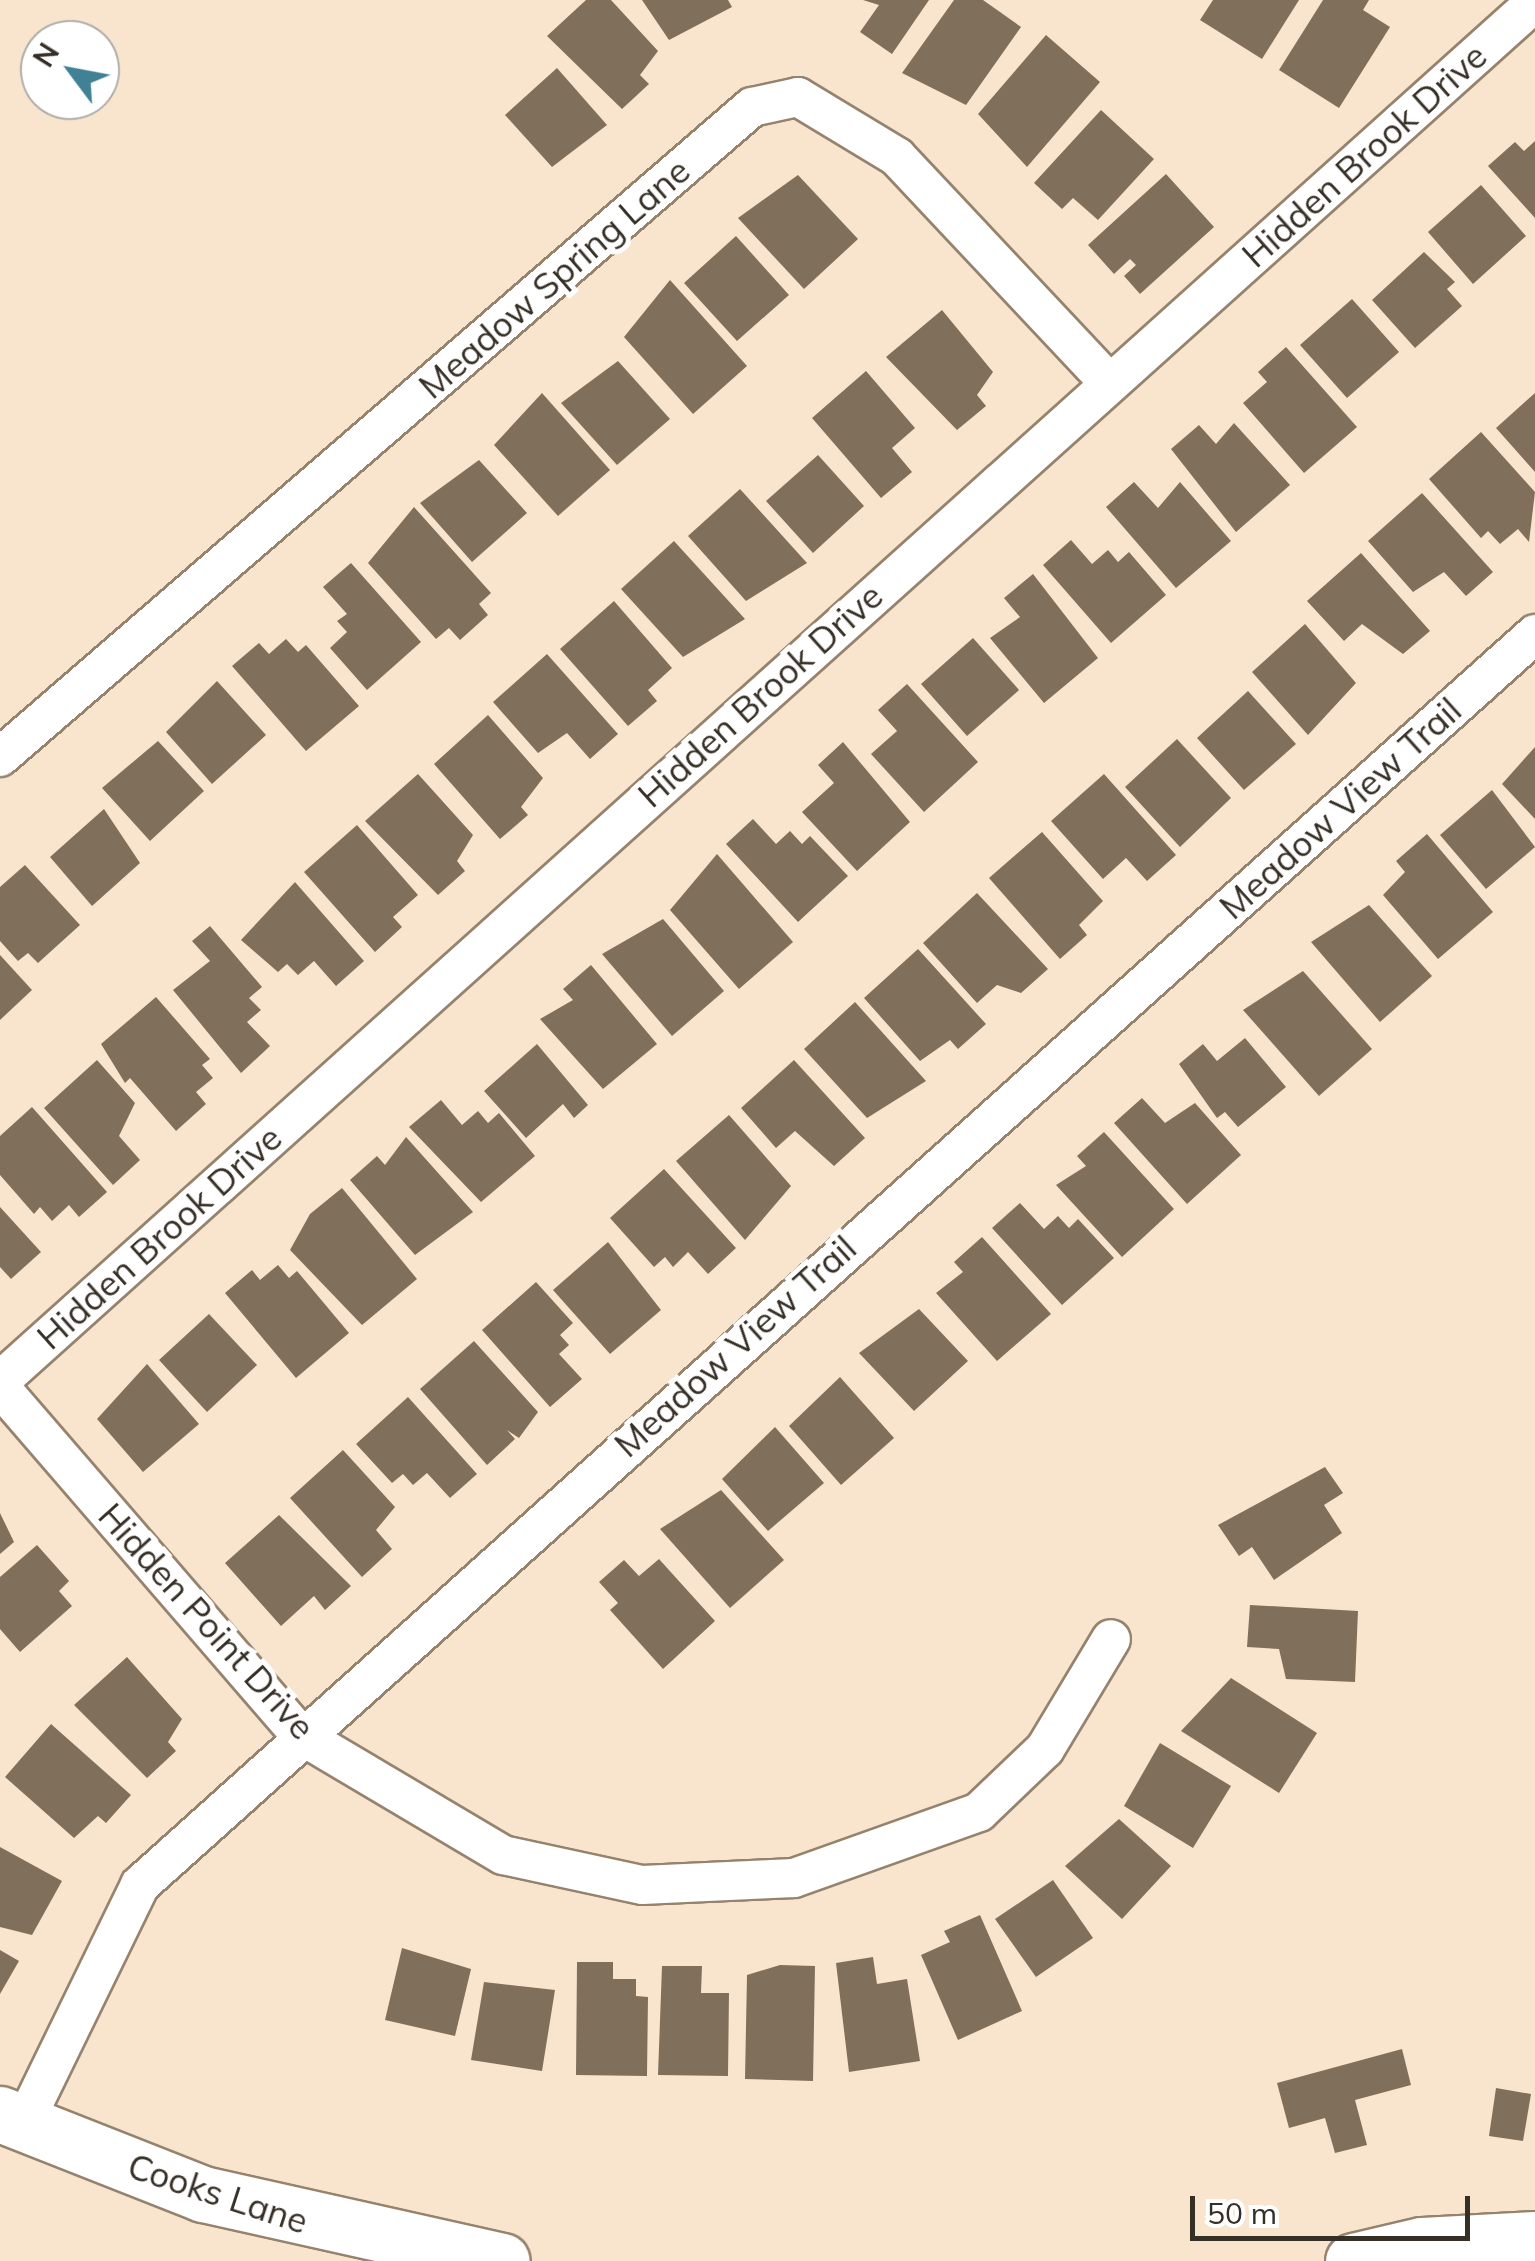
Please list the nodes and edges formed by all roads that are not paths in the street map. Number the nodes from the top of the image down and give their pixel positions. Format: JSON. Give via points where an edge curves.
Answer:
{"nodes":[{"id":1,"x":1522,"y":12,"type":"edge"},
{"id":2,"x":1107,"y":382,"type":"junction"},
{"id":3,"x":1535,"y":634,"type":"edge"},
{"id":4,"x":0,"y":757,"type":"edge"},
{"id":5,"x":0,"y":1384,"type":"edge"},
{"id":6,"x":1112,"y":1639,"type":"dead end"},
{"id":7,"x":299,"y":1734,"type":"junction"},
{"id":8,"x":11,"y":2120,"type":"edge"},
{"id":9,"x":1535,"y":2239,"type":"edge"},
{"id":10,"x":502,"y":2261,"type":"edge"},
{"id":11,"x":1354,"y":2261,"type":"edge"}],
"edges":[{"from":1,"to":2,"type":"street","name":"Hidden Brook Drive"},
{"from":2,"to":4,"type":"street","name":"Meadow Spring Lane","via":[[897,157],[798,97],[752,107]]},
{"from":2,"to":5,"type":"street","name":"Hidden Brook Drive"},
{"from":3,"to":7,"type":"street","name":"Meadow View Trail"},
{"from":5,"to":7,"type":"street","name":"Hidden Point Drive"},
{"from":6,"to":7,"type":"street","name":"Hidden Point Drive","via":[[1044,1749],[979,1812],[794,1878],[642,1885],[503,1856]]},
{"from":7,"to":8,"type":"street","name":"Meadow View Trail","via":[[140,1884]]},
{"from":8,"to":10,"type":"street","name":"Cooks Lane","via":[[220,2199]]},
{"from":9,"to":11,"type":"street","via":[[1422,2245]]}]}
